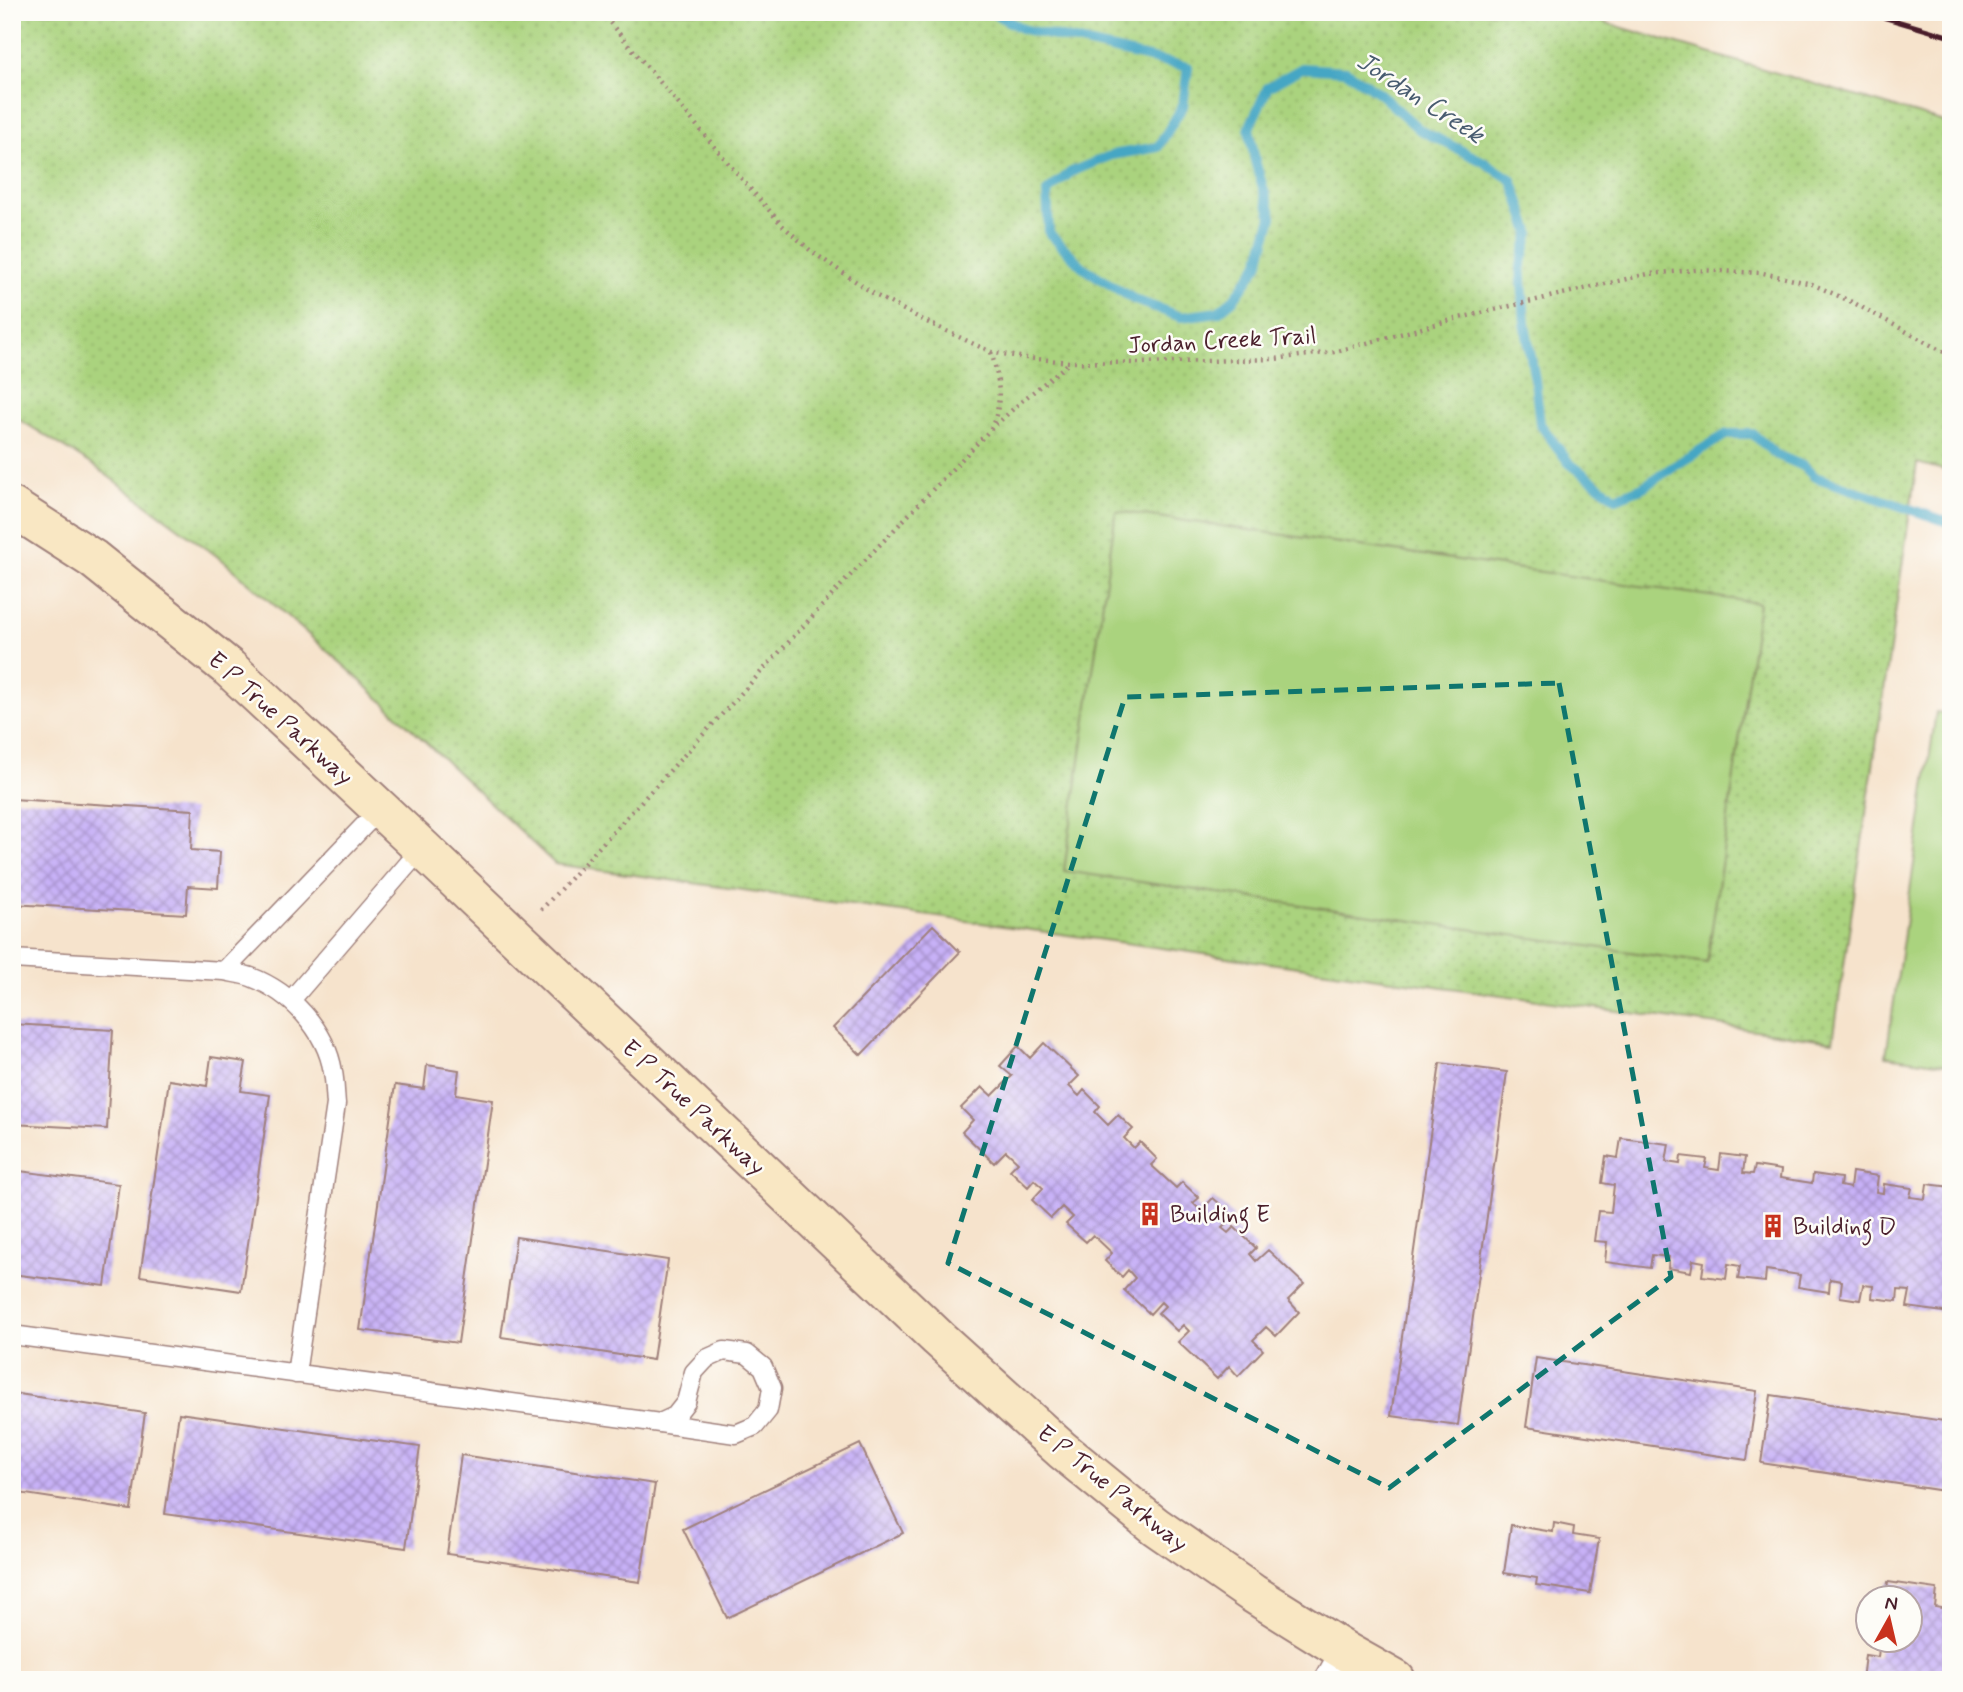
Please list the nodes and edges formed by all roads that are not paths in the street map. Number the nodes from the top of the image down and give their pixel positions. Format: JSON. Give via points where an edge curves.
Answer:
{"nodes":[{"id":1,"x":12,"y":507,"type":"edge"},
{"id":2,"x":380,"y":809,"type":"junction"},
{"id":3,"x":422,"y":848,"type":"junction"},
{"id":4,"x":12,"y":959,"type":"edge"},
{"id":5,"x":224,"y":971,"type":"junction"},
{"id":6,"x":291,"y":1000,"type":"junction"},
{"id":7,"x":12,"y":1335,"type":"edge"},
{"id":8,"x":296,"y":1374,"type":"junction"},
{"id":9,"x":660,"y":1423,"type":"junction"},
{"id":10,"x":1340,"y":1666,"type":"edge"},
{"id":11,"x":1396,"y":1680,"type":"edge"}],
"edges":[{"from":1,"to":2,"type":"main road","name":"E P True Parkway","via":[[93,559],[229,668]]},
{"from":2,"to":3,"type":"main road","name":"E P True Parkway"},
{"from":2,"to":5,"type":"lane"},
{"from":3,"to":6,"type":"lane"},
{"from":3,"to":10,"type":"main road","name":"E P True Parkway","via":[[1062,1450],[1155,1525],[1252,1593]]},
{"from":4,"to":5,"type":"lane"},
{"from":5,"to":6,"type":"lane","via":[[250,977]]},
{"from":6,"to":8,"type":"lane","via":[[321,1038],[333,1070],[336,1104]]},
{"from":7,"to":8,"type":"lane"},
{"from":8,"to":9,"type":"lane"},
{"from":9,"to":9,"type":"lane","via":[[736,1434],[755,1426],[768,1410],[772,1388],[763,1367],[747,1354],[724,1351],[706,1359],[694,1372],[685,1402],[675,1416]]},
{"from":10,"to":11,"type":"main road","name":"E P True Parkway"}]}
